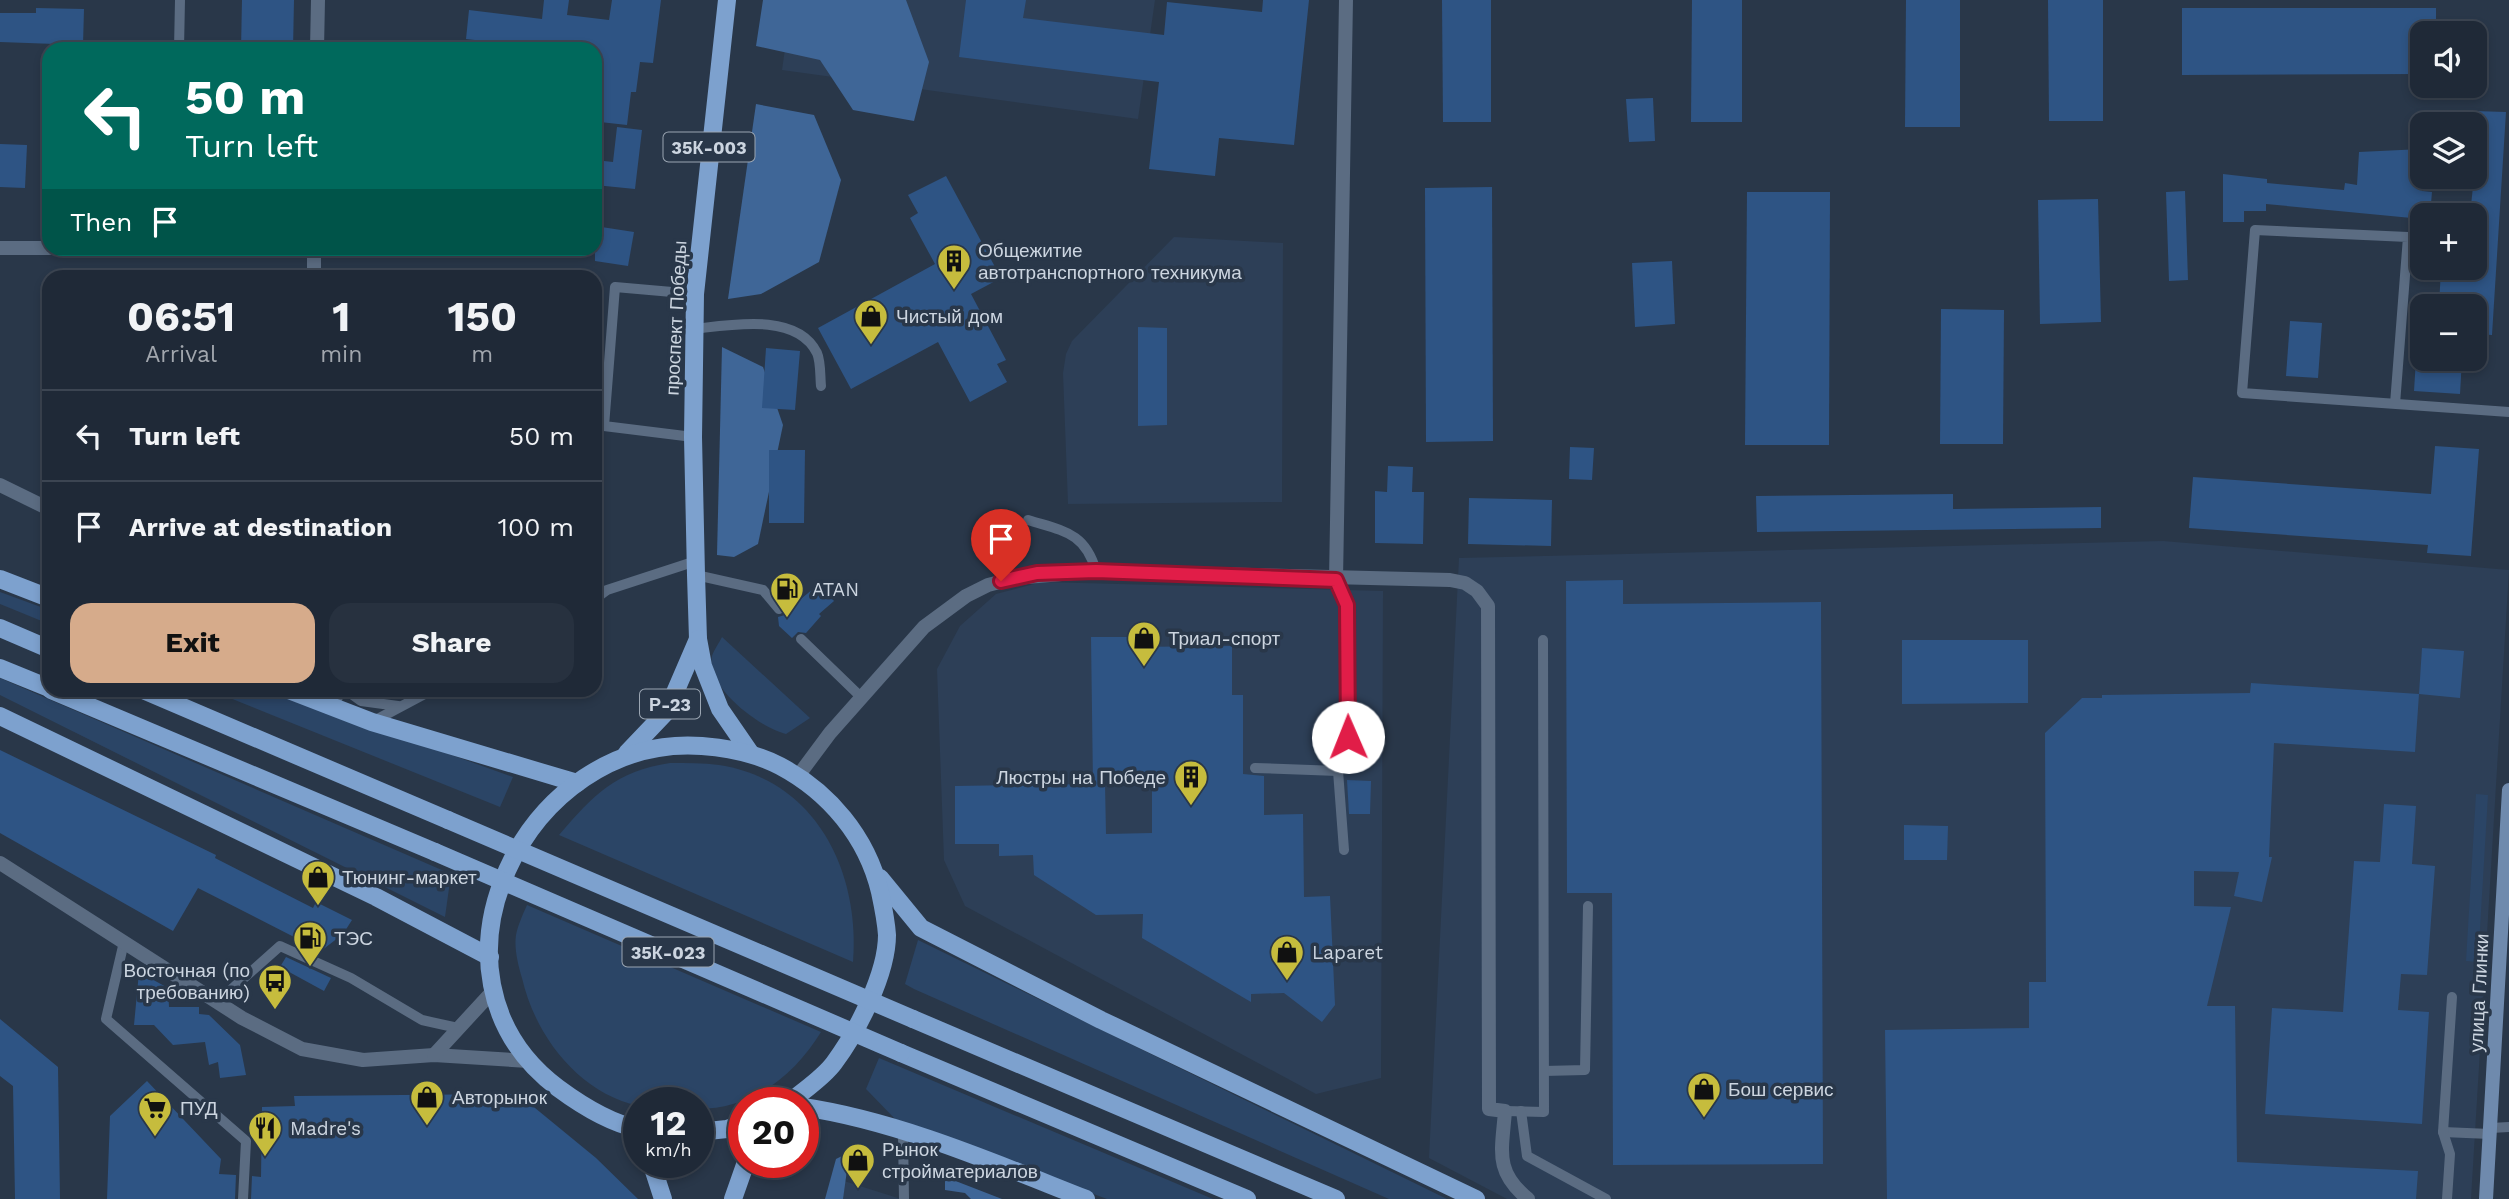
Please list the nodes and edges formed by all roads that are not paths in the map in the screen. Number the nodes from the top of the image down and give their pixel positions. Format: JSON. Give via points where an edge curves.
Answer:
{"nodes":[{"id":1,"x":180,"y":0,"type":"edge"},
{"id":2,"x":318,"y":0,"type":"edge"},
{"id":3,"x":727,"y":0,"type":"edge"},
{"id":4,"x":1346,"y":0,"type":"edge"},
{"id":5,"x":179,"y":42,"type":"edge"},
{"id":6,"x":317,"y":42,"type":"edge"},
{"id":7,"x":0,"y":248,"type":"edge"},
{"id":8,"x":42,"y":248,"type":"edge"},
{"id":9,"x":695,"y":294,"type":"junction"},
{"id":10,"x":694,"y":330,"type":"junction"},
{"id":11,"x":821,"y":386,"type":"dead end"},
{"id":12,"x":2395,"y":404,"type":"junction"},
{"id":13,"x":2509,"y":412,"type":"edge"},
{"id":14,"x":693,"y":437,"type":"junction"},
{"id":15,"x":0,"y":485,"type":"edge"},
{"id":16,"x":42,"y":506,"type":"edge"},
{"id":17,"x":1028,"y":520,"type":"dead end"},
{"id":18,"x":696,"y":568,"type":"junction"},
{"id":19,"x":1096,"y":571,"type":"junction"},
{"id":20,"x":0,"y":579,"type":"edge"},
{"id":21,"x":1336,"y":580,"type":"junction"},
{"id":22,"x":602,"y":593,"type":"edge"},
{"id":23,"x":42,"y":595,"type":"edge"},
{"id":24,"x":779,"y":610,"type":"dead end"},
{"id":25,"x":0,"y":628,"type":"edge"},
{"id":26,"x":698,"y":639,"type":"junction"},
{"id":27,"x":801,"y":639,"type":"dead end"},
{"id":28,"x":1544,"y":640,"type":"dead end"},
{"id":29,"x":42,"y":646,"type":"edge"},
{"id":30,"x":0,"y":668,"type":"edge"},
{"id":31,"x":42,"y":686,"type":"edge"},
{"id":32,"x":69,"y":697,"type":"edge"},
{"id":33,"x":159,"y":697,"type":"edge"},
{"id":34,"x":356,"y":697,"type":"edge"},
{"id":35,"x":418,"y":697,"type":"edge"},
{"id":36,"x":861,"y":697,"type":"junction"},
{"id":37,"x":335,"y":698,"type":"edge"},
{"id":38,"x":399,"y":706,"type":"junction"},
{"id":39,"x":0,"y":716,"type":"edge"},
{"id":40,"x":372,"y":722,"type":"junction"},
{"id":41,"x":751,"y":754,"type":"junction"},
{"id":42,"x":623,"y":756,"type":"junction"},
{"id":43,"x":1255,"y":768,"type":"dead end"},
{"id":44,"x":1338,"y":771,"type":"junction"},
{"id":45,"x":798,"y":776,"type":"junction"},
{"id":46,"x":577,"y":782,"type":"junction"},
{"id":47,"x":2509,"y":790,"type":"edge"},
{"id":48,"x":1344,"y":850,"type":"dead end"},
{"id":49,"x":0,"y":863,"type":"edge"},
{"id":50,"x":875,"y":871,"type":"junction"},
{"id":51,"x":1588,"y":906,"type":"dead end"},
{"id":52,"x":124,"y":942,"type":"junction"},
{"id":53,"x":490,"y":957,"type":"junction"},
{"id":54,"x":492,"y":992,"type":"junction"},
{"id":55,"x":2452,"y":997,"type":"dead end"},
{"id":56,"x":218,"y":1002,"type":"junction"},
{"id":57,"x":458,"y":1028,"type":"junction"},
{"id":58,"x":434,"y":1055,"type":"junction"},
{"id":59,"x":528,"y":1061,"type":"junction"},
{"id":60,"x":1544,"y":1071,"type":"junction"},
{"id":61,"x":807,"y":1087,"type":"edge"},
{"id":62,"x":819,"y":1110,"type":"edge"},
{"id":63,"x":1504,"y":1111,"type":"junction"},
{"id":64,"x":1521,"y":1111,"type":"junction"},
{"id":65,"x":623,"y":1125,"type":"edge"},
{"id":66,"x":2509,"y":1127,"type":"edge"},
{"id":67,"x":2490,"y":1131,"type":"junction"},
{"id":68,"x":2443,"y":1132,"type":"junction"},
{"id":69,"x":903,"y":1133,"type":"junction"},
{"id":70,"x":656,"y":1178,"type":"edge"},
{"id":71,"x":740,"y":1178,"type":"edge"},
{"id":72,"x":243,"y":1199,"type":"edge"},
{"id":73,"x":663,"y":1199,"type":"edge"},
{"id":74,"x":733,"y":1199,"type":"edge"},
{"id":75,"x":904,"y":1199,"type":"edge"},
{"id":76,"x":1086,"y":1199,"type":"edge"},
{"id":77,"x":1247,"y":1199,"type":"edge"},
{"id":78,"x":1336,"y":1199,"type":"edge"},
{"id":79,"x":1476,"y":1199,"type":"edge"},
{"id":80,"x":1528,"y":1199,"type":"edge"},
{"id":81,"x":1606,"y":1199,"type":"edge"},
{"id":82,"x":2447,"y":1199,"type":"edge"},
{"id":83,"x":2486,"y":1199,"type":"edge"}],
"edges":[{"from":1,"to":5,"type":"lane"},
{"from":2,"to":6,"type":"street"},
{"from":3,"to":9,"type":"main road","name":"проспект Победы","number":"35К-003"},
{"from":4,"to":21,"type":"street"},
{"from":7,"to":8,"type":"street"},
{"from":9,"to":10,"type":"main road","name":"проспект Победы","number":"35К-003"},
{"from":9,"to":14,"type":"lane","via":[[615,287],[604,426]]},
{"from":10,"to":11,"type":"lane","via":[[747,323],[792,328],[817,353]]},
{"from":10,"to":14,"type":"main road","name":"проспект Победы","number":"35К-003"},
{"from":12,"to":12,"type":"lane","via":[[2242,393],[2255,230],[2408,237]]},
{"from":12,"to":13,"type":"lane"},
{"from":14,"to":18,"type":"main road","name":"проспект Победы","number":"35К-003"},
{"from":15,"to":16,"type":"street"},
{"from":17,"to":19,"type":"lane","via":[[1073,534],[1090,551]]},
{"from":18,"to":22,"type":"lane"},
{"from":18,"to":24,"type":"lane","via":[[762,590]]},
{"from":18,"to":26,"type":"main road","name":"проспект Победы","number":"35К-003"},
{"from":19,"to":21,"type":"street"},
{"from":19,"to":36,"type":"street","via":[[1037,573],[988,585],[966,596],[924,627]]},
{"from":20,"to":23,"type":"main road"},
{"from":21,"to":44,"type":"lane","via":[[1347,605],[1348,671],[1348,737]]},
{"from":21,"to":63,"type":"street","via":[[1465,583],[1488,606],[1489,1109]]},
{"from":25,"to":29,"type":"main road"},
{"from":26,"to":41,"type":"main road","name":"проспект Победы","number":"Р-23","via":[[720,709]]},
{"from":26,"to":42,"type":"main road","name":"проспект Победы","number":"Р-23","via":[[667,711]]},
{"from":27,"to":36,"type":"lane"},
{"from":28,"to":60,"type":"lane"},
{"from":30,"to":31,"type":"main road","number":"35К-023"},
{"from":32,"to":77,"type":"main road","number":"35К-023","bridge":true},
{"from":33,"to":78,"type":"main road","number":"35К-023","bridge":true},
{"from":34,"to":38,"type":"lane"},
{"from":35,"to":38,"type":"lane"},
{"from":36,"to":45,"type":"street"},
{"from":37,"to":40,"type":"main road"},
{"from":38,"to":40,"type":"lane"},
{"from":39,"to":53,"type":"main road","via":[[376,897]]},
{"from":40,"to":46,"type":"main road"},
{"from":41,"to":42,"type":"main road","via":[[681,745]]},
{"from":41,"to":45,"type":"main road"},
{"from":42,"to":46,"type":"main road"},
{"from":43,"to":44,"type":"lane"},
{"from":44,"to":48,"type":"lane"},
{"from":45,"to":50,"type":"main road","via":[[842,815]]},
{"from":46,"to":53,"type":"main road","via":[[544,811],[507,864],[492,918]]},
{"from":47,"to":67,"type":"main road","name":"улица Глинки"},
{"from":49,"to":52,"type":"street"},
{"from":50,"to":61,"type":"main road","via":[[887,936],[882,963],[863,1017],[833,1065]]},
{"from":50,"to":79,"type":"main road","via":[[921,928],[1101,1020]]},
{"from":51,"to":60,"type":"lane","via":[[1585,1070]]},
{"from":52,"to":56,"type":"street"},
{"from":52,"to":72,"type":"lane","via":[[106,1019],[246,1141]]},
{"from":53,"to":54,"type":"main road"},
{"from":54,"to":57,"type":"street"},
{"from":54,"to":59,"type":"main road"},
{"from":55,"to":68,"type":"lane"},
{"from":56,"to":57,"type":"lane","via":[[280,946],[351,978],[422,1020]]},
{"from":56,"to":58,"type":"street","via":[[302,1049],[363,1060]]},
{"from":57,"to":58,"type":"street"},
{"from":58,"to":59,"type":"street"},
{"from":59,"to":65,"type":"main road","via":[[584,1107]]},
{"from":60,"to":64,"type":"lane","via":[[1544,1112]]},
{"from":62,"to":69,"type":"main road"},
{"from":63,"to":64,"type":"lane"},
{"from":63,"to":80,"type":"street","via":[[1501,1165],[1512,1186]]},
{"from":64,"to":81,"type":"lane","via":[[1527,1156]]},
{"from":66,"to":67,"type":"lane"},
{"from":67,"to":68,"type":"lane"},
{"from":67,"to":83,"type":"main road","name":"улица Глинки"},
{"from":68,"to":82,"type":"lane","via":[[2450,1154]]},
{"from":69,"to":75,"type":"lane"},
{"from":69,"to":76,"type":"main road"},
{"from":70,"to":73,"type":"main road"},
{"from":71,"to":74,"type":"main road"}]}
